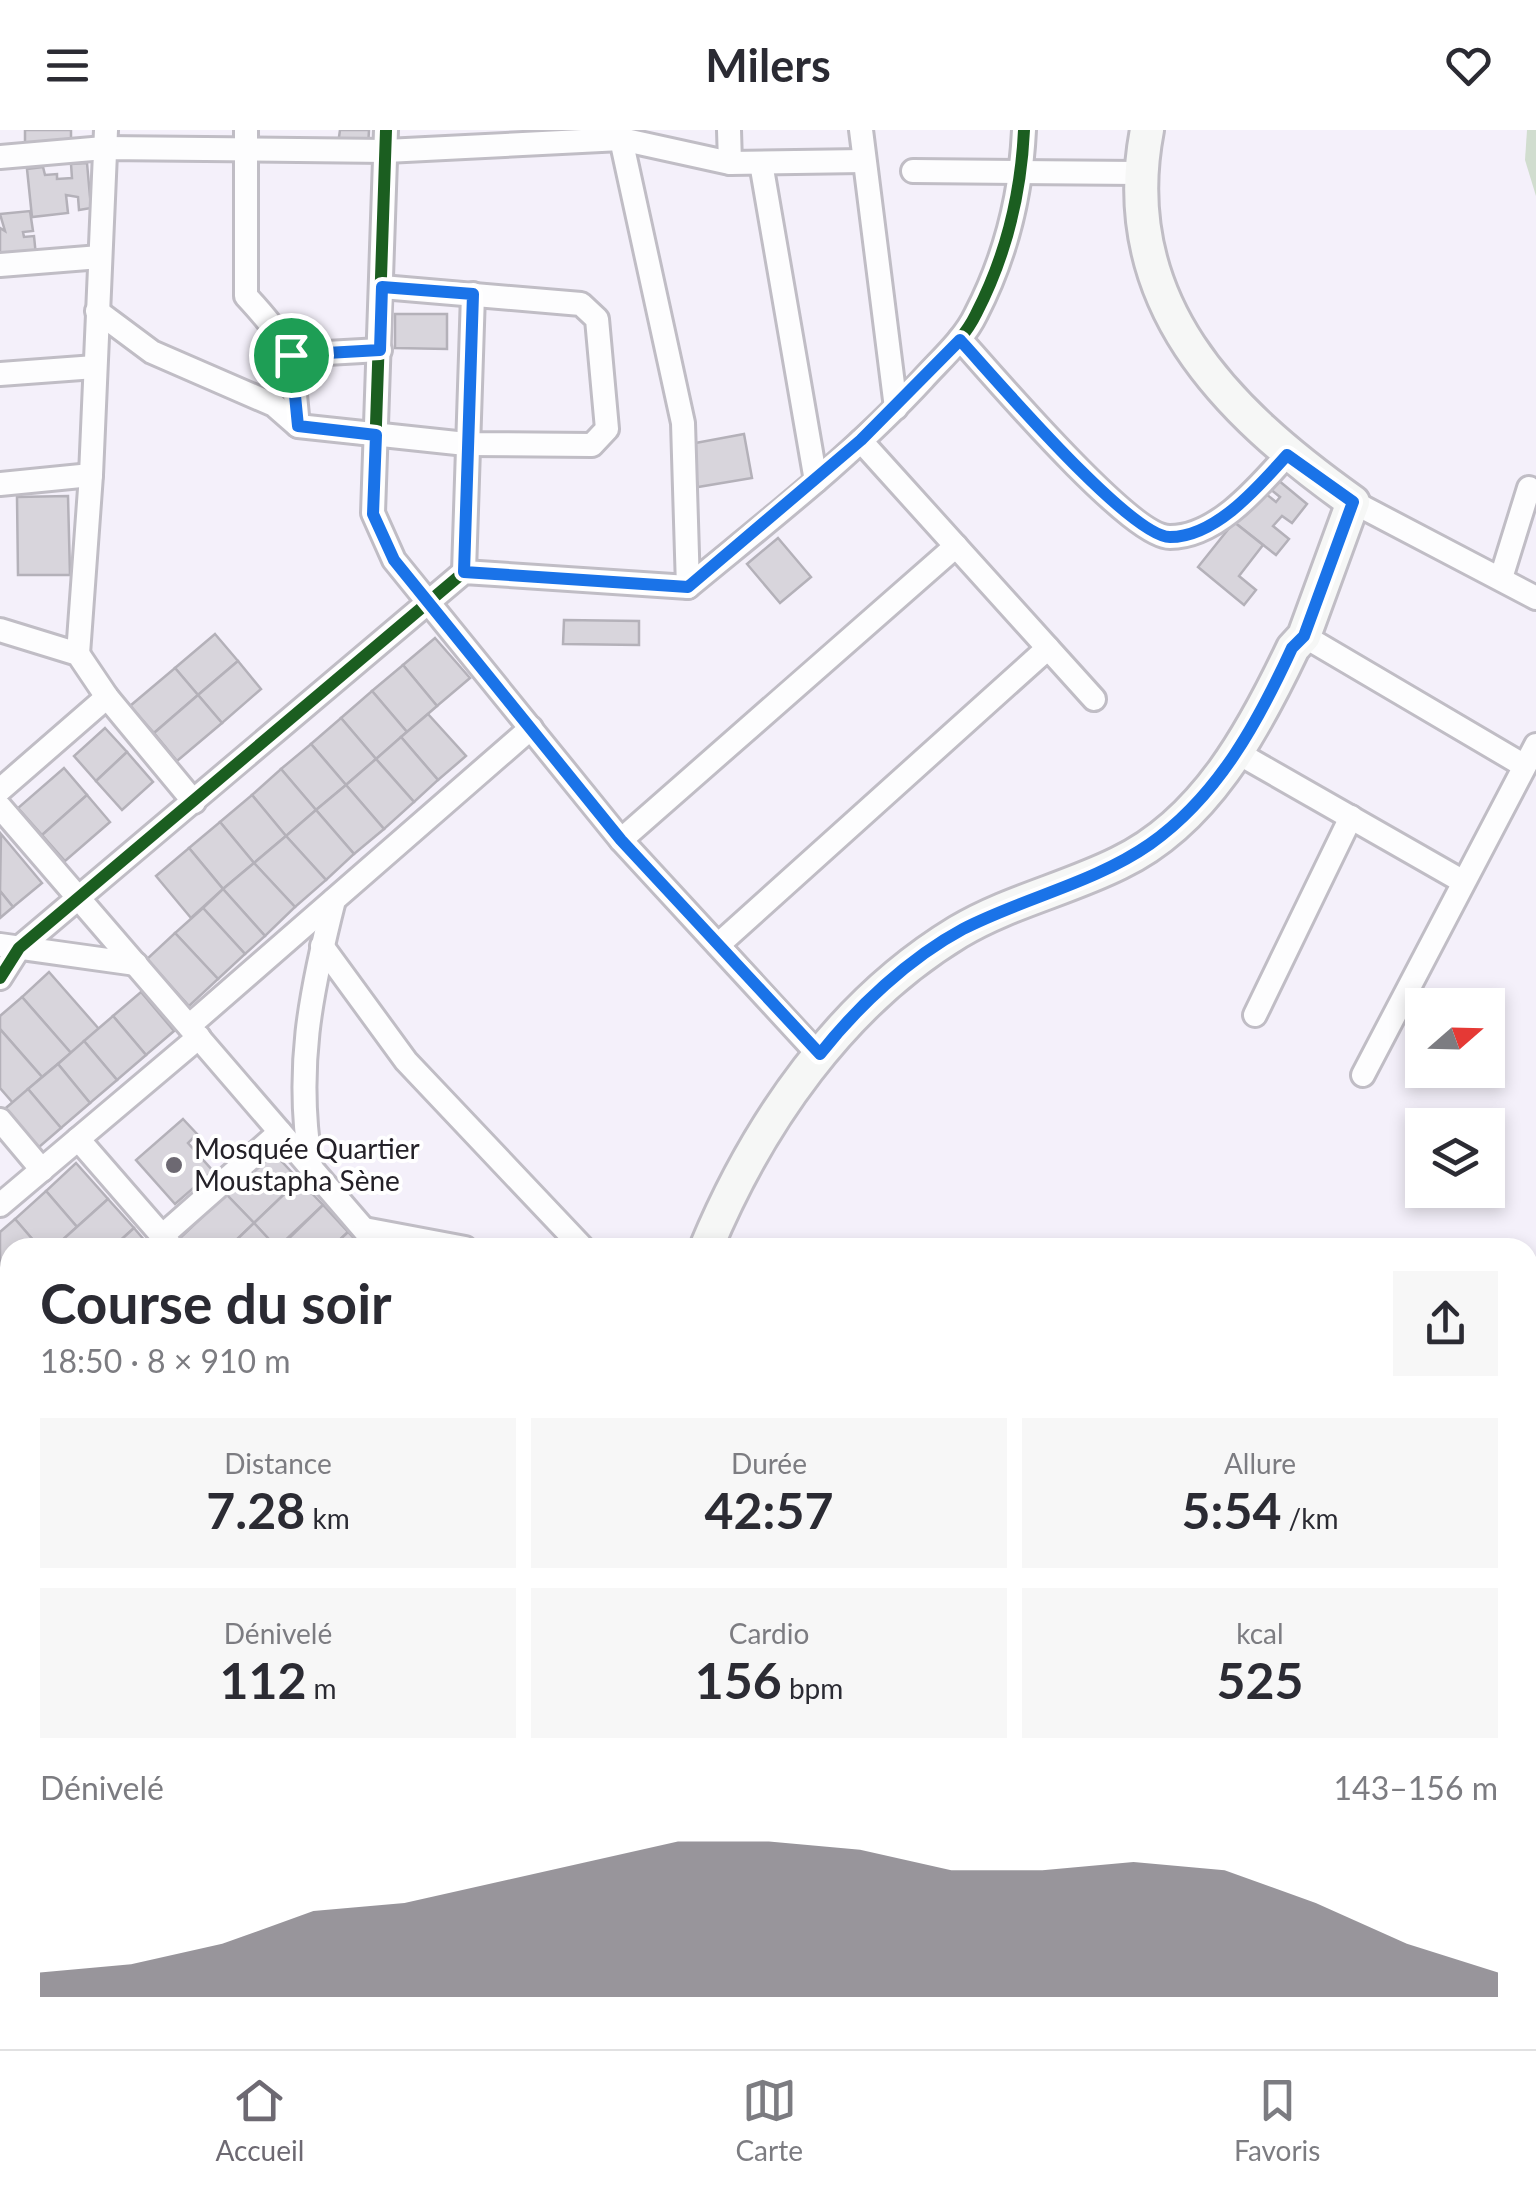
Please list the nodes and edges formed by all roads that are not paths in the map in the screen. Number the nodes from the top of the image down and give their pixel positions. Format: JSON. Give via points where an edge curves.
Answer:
{"nodes":[{"id":1,"x":729,"y":130,"type":"edge"},
{"id":2,"x":861,"y":130,"type":"edge"},
{"id":3,"x":1024,"y":130,"type":"edge"},
{"id":4,"x":1147,"y":130,"type":"edge"},
{"id":5,"x":597,"y":135,"type":"edge"},
{"id":6,"x":105,"y":139,"type":"edge"},
{"id":7,"x":621,"y":139,"type":"junction"},
{"id":8,"x":246,"y":140,"type":"edge"},
{"id":9,"x":386,"y":141,"type":"edge"},
{"id":10,"x":0,"y":157,"type":"edge"},
{"id":11,"x":761,"y":162,"type":"junction"},
{"id":12,"x":863,"y":162,"type":"junction"},
{"id":13,"x":730,"y":163,"type":"junction"},
{"id":14,"x":913,"y":171,"type":"dead end"},
{"id":15,"x":1022,"y":172,"type":"junction"},
{"id":16,"x":1139,"y":173,"type":"junction"},
{"id":17,"x":100,"y":257,"type":"junction"},
{"id":18,"x":0,"y":265,"type":"edge"},
{"id":19,"x":382,"y":287,"type":"junction"},
{"id":20,"x":473,"y":294,"type":"junction"},
{"id":21,"x":98,"y":311,"type":"junction"},
{"id":22,"x":960,"y":340,"type":"junction"},
{"id":23,"x":380,"y":350,"type":"junction"},
{"id":24,"x":291,"y":355,"type":"junction"},
{"id":25,"x":95,"y":367,"type":"junction"},
{"id":26,"x":0,"y":374,"type":"edge"},
{"id":27,"x":896,"y":408,"type":"junction"},
{"id":28,"x":298,"y":426,"type":"junction"},
{"id":29,"x":376,"y":435,"type":"junction"},
{"id":30,"x":861,"y":440,"type":"junction"},
{"id":31,"x":466,"y":444,"type":"junction"},
{"id":32,"x":1287,"y":455,"type":"junction"},
{"id":33,"x":91,"y":474,"type":"junction"},
{"id":34,"x":816,"y":481,"type":"junction"},
{"id":35,"x":0,"y":484,"type":"edge"},
{"id":36,"x":1529,"y":488,"type":"dead end"},
{"id":37,"x":1353,"y":502,"type":"junction"},
{"id":38,"x":956,"y":546,"type":"junction"},
{"id":39,"x":464,"y":572,"type":"junction"},
{"id":40,"x":1501,"y":578,"type":"junction"},
{"id":41,"x":688,"y":587,"type":"junction"},
{"id":42,"x":1536,"y":598,"type":"edge"},
{"id":43,"x":430,"y":600,"type":"junction"},
{"id":44,"x":0,"y":630,"type":"edge"},
{"id":45,"x":1304,"y":636,"type":"junction"},
{"id":46,"x":1048,"y":648,"type":"junction"},
{"id":47,"x":78,"y":654,"type":"junction"},
{"id":48,"x":107,"y":698,"type":"junction"},
{"id":49,"x":1094,"y":699,"type":"dead end"},
{"id":50,"x":531,"y":728,"type":"junction"},
{"id":51,"x":1536,"y":745,"type":"edge"},
{"id":52,"x":1238,"y":754,"type":"junction"},
{"id":53,"x":1523,"y":766,"type":"junction"},
{"id":54,"x":0,"y":790,"type":"edge"},
{"id":55,"x":194,"y":802,"type":"junction"},
{"id":56,"x":0,"y":806,"type":"edge"},
{"id":57,"x":1350,"y":817,"type":"junction"},
{"id":58,"x":621,"y":840,"type":"junction"},
{"id":59,"x":1462,"y":881,"type":"junction"},
{"id":60,"x":80,"y":899,"type":"junction"},
{"id":61,"x":334,"y":900,"type":"junction"},
{"id":62,"x":322,"y":946,"type":"junction"},
{"id":63,"x":718,"y":946,"type":"junction"},
{"id":64,"x":10,"y":947,"type":"edge"},
{"id":65,"x":136,"y":964,"type":"junction"},
{"id":66,"x":0,"y":978,"type":"edge"},
{"id":67,"x":1255,"y":1016,"type":"dead end"},
{"id":68,"x":194,"y":1032,"type":"junction"},
{"id":69,"x":820,"y":1054,"type":"junction"},
{"id":70,"x":1362,"y":1075,"type":"dead end"},
{"id":71,"x":0,"y":1120,"type":"edge"},
{"id":72,"x":280,"y":1132,"type":"junction"},
{"id":73,"x":78,"y":1139,"type":"junction"},
{"id":74,"x":311,"y":1168,"type":"junction"},
{"id":75,"x":42,"y":1170,"type":"junction"},
{"id":76,"x":0,"y":1205,"type":"edge"},
{"id":77,"x":364,"y":1228,"type":"junction"},
{"id":78,"x":164,"y":1238,"type":"edge"},
{"id":79,"x":171,"y":1238,"type":"edge"},
{"id":80,"x":372,"y":1238,"type":"edge"},
{"id":81,"x":414,"y":1238,"type":"edge"},
{"id":82,"x":573,"y":1238,"type":"edge"},
{"id":83,"x":711,"y":1238,"type":"edge"}],
"edges":[{"from":1,"to":13,"type":"street"},
{"from":2,"to":12,"type":"street"},
{"from":3,"to":15,"type":"street"},
{"from":4,"to":16,"type":"street"},
{"from":5,"to":7,"type":"street"},
{"from":5,"to":9,"type":"street"},
{"from":6,"to":8,"type":"street"},
{"from":6,"to":10,"type":"street"},
{"from":6,"to":17,"type":"street"},
{"from":7,"to":13,"type":"street"},
{"from":7,"to":41,"type":"street","via":[[683,423]]},
{"from":8,"to":9,"type":"street"},
{"from":8,"to":24,"type":"street","via":[[246,296]]},
{"from":9,"to":19,"type":"street"},
{"from":11,"to":12,"type":"street"},
{"from":11,"to":13,"type":"street"},
{"from":11,"to":34,"type":"street"},
{"from":12,"to":27,"type":"street"},
{"from":14,"to":15,"type":"street"},
{"from":15,"to":16,"type":"street"},
{"from":15,"to":22,"type":"street","via":[[1011,227]]},
{"from":16,"to":32,"type":"street","via":[[1145,254],[1175,318],[1213,378]]},
{"from":17,"to":18,"type":"street"},
{"from":17,"to":21,"type":"street"},
{"from":19,"to":20,"type":"street"},
{"from":19,"to":23,"type":"street"},
{"from":20,"to":31,"type":"street"},
{"from":20,"to":31,"type":"street","via":[[590,309],[608,429],[592,445]]},
{"from":21,"to":25,"type":"street"},
{"from":21,"to":28,"type":"street","via":[[152,352],[274,404]]},
{"from":22,"to":27,"type":"street"},
{"from":22,"to":32,"type":"street","via":[[1150,534],[1174,538],[1226,516]]},
{"from":23,"to":24,"type":"street"},
{"from":23,"to":29,"type":"street"},
{"from":24,"to":28,"type":"street"},
{"from":25,"to":26,"type":"street"},
{"from":25,"to":33,"type":"street"},
{"from":27,"to":30,"type":"street"},
{"from":28,"to":29,"type":"street"},
{"from":29,"to":31,"type":"street"},
{"from":29,"to":43,"type":"street","via":[[373,514],[394,560]]},
{"from":30,"to":34,"type":"street"},
{"from":30,"to":38,"type":"street"},
{"from":31,"to":39,"type":"street"},
{"from":32,"to":37,"type":"street"},
{"from":33,"to":35,"type":"street"},
{"from":33,"to":47,"type":"street"},
{"from":34,"to":41,"type":"street"},
{"from":36,"to":40,"type":"street"},
{"from":37,"to":40,"type":"street"},
{"from":37,"to":45,"type":"street"},
{"from":38,"to":46,"type":"street"},
{"from":38,"to":58,"type":"street"},
{"from":39,"to":41,"type":"street"},
{"from":39,"to":43,"type":"street"},
{"from":40,"to":42,"type":"street"},
{"from":43,"to":50,"type":"street"},
{"from":43,"to":55,"type":"street"},
{"from":44,"to":47,"type":"street"},
{"from":45,"to":52,"type":"street"},
{"from":45,"to":53,"type":"street"},
{"from":46,"to":49,"type":"street"},
{"from":46,"to":63,"type":"street"},
{"from":47,"to":48,"type":"street"},
{"from":48,"to":54,"type":"street"},
{"from":48,"to":55,"type":"street"},
{"from":50,"to":58,"type":"street"},
{"from":50,"to":61,"type":"street"},
{"from":51,"to":53,"type":"street"},
{"from":52,"to":57,"type":"street"},
{"from":52,"to":69,"type":"street","via":[[1154,842],[960,930],[870,1000]]},
{"from":53,"to":59,"type":"street"},
{"from":55,"to":60,"type":"street"},
{"from":56,"to":60,"type":"street"},
{"from":57,"to":59,"type":"street"},
{"from":57,"to":67,"type":"street"},
{"from":58,"to":63,"type":"street"},
{"from":59,"to":70,"type":"street"},
{"from":60,"to":64,"type":"street"},
{"from":60,"to":65,"type":"street"},
{"from":61,"to":62,"type":"street"},
{"from":61,"to":68,"type":"street"},
{"from":62,"to":74,"type":"street","via":[[301,1078]]},
{"from":62,"to":82,"type":"street","via":[[406,1060]]},
{"from":63,"to":69,"type":"street"},
{"from":64,"to":65,"type":"street"},
{"from":64,"to":66,"type":"street"},
{"from":65,"to":68,"type":"street"},
{"from":68,"to":72,"type":"street"},
{"from":68,"to":73,"type":"street"},
{"from":69,"to":83,"type":"street","via":[[768,1127]]},
{"from":71,"to":75,"type":"street"},
{"from":72,"to":74,"type":"street"},
{"from":72,"to":79,"type":"street"},
{"from":73,"to":75,"type":"street"},
{"from":73,"to":78,"type":"street"},
{"from":74,"to":77,"type":"street"},
{"from":75,"to":76,"type":"street"},
{"from":77,"to":80,"type":"street"},
{"from":77,"to":81,"type":"street"}]}
